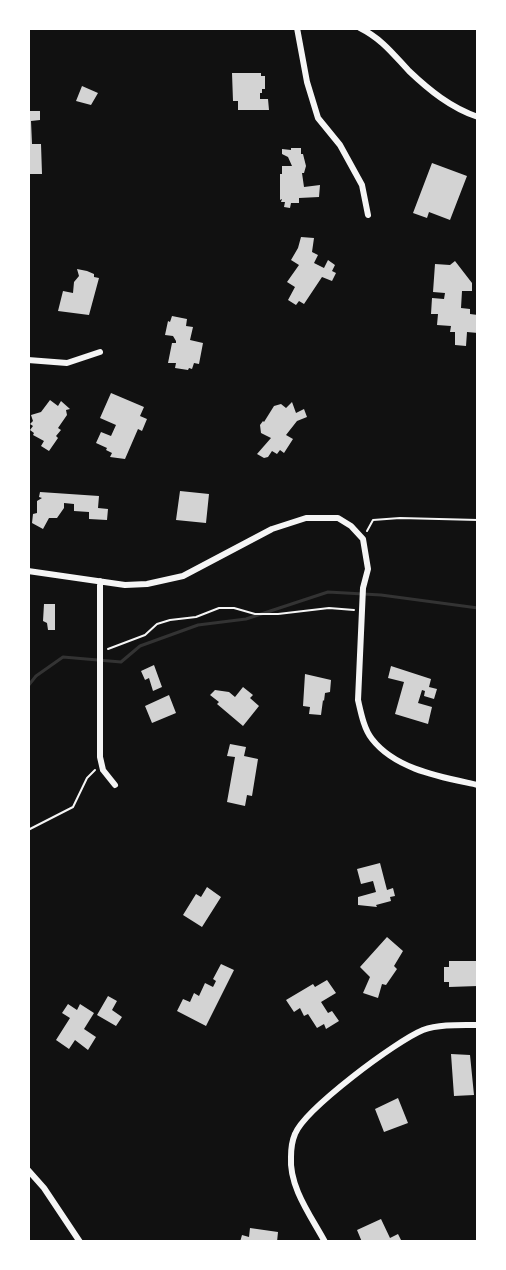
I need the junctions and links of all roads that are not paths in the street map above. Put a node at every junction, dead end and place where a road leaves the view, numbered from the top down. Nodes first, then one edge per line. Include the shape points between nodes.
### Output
1 (297, 28) edge
2 (360, 28) edge
3 (477, 117) edge
4 (368, 215) dead end
5 (100, 352) dead end
6 (28, 360) edge
7 (28, 571) edge
8 (100, 581) junction
9 (477, 784) edge
10 (115, 785) dead end
11 (477, 1025) edge
12 (28, 1170) edge
13 (80, 1242) edge
14 (325, 1242) edge

1 - 4 street via 318,118 340,145 362,185
2 - 3 street via 381,40 434,94
5 - 6 street via 67,363
7 - 8 street
8 - 9 street via 147,584 183,576 272,529 306,518 338,518 363,539 368,569 363,588 358,700 372,739 390,755 420,770
8 - 10 street via 100,757 103,770
11 - 14 street via 423,1030 372,1060 305,1119 295,1134 291,1159 297,1191
12 - 13 street

